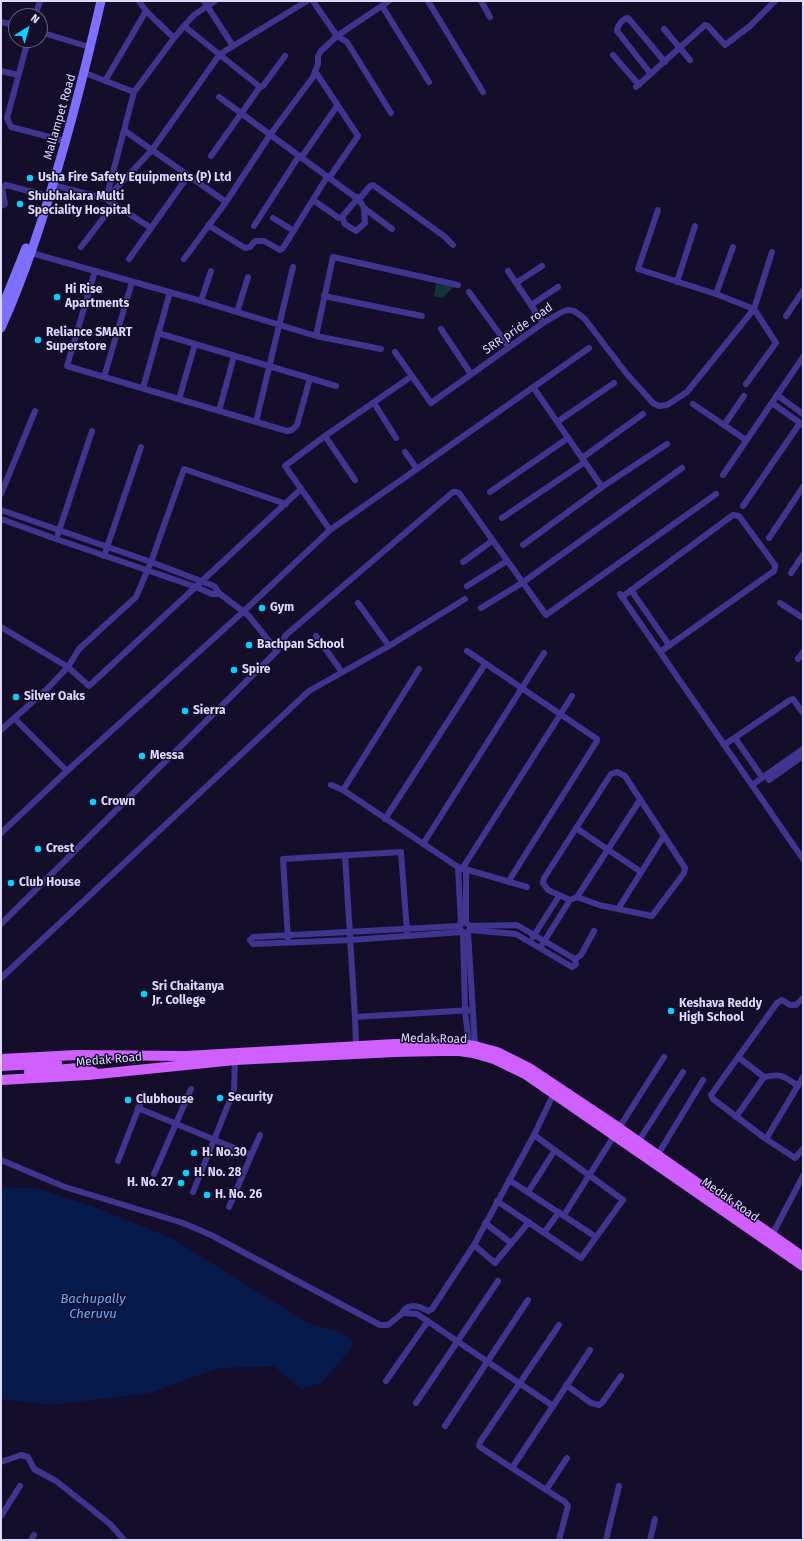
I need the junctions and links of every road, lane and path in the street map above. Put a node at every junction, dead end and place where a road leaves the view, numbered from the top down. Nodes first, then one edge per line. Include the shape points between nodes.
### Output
1 (96, 1) edge
2 (101, 1) edge
3 (139, 1) edge
4 (215, 1) edge
5 (307, 1) edge
6 (313, 1) edge
7 (389, 1) edge
8 (428, 1) edge
9 (481, 1) edge
10 (775, 1) edge
11 (206, 4) edge
12 (382, 6) junction
13 (146, 11) junction
14 (490, 17) dead end
15 (184, 26) junction
16 (664, 29) dead end
17 (92, 32) junction
18 (48, 34) edge
19 (336, 36) junction
20 (174, 38) junction
21 (86, 46) junction
22 (234, 46) junction
23 (26, 48) edge
24 (680, 48) junction
25 (220, 54) junction
26 (613, 55) dead end
27 (285, 56) dead end
28 (690, 60) dead end
29 (664, 62) junction
30 (315, 71) junction
31 (1, 72) edge
32 (85, 74) junction
33 (651, 74) junction
34 (18, 75) junction
35 (105, 81) junction
36 (429, 82) dead end
37 (260, 87) junction
38 (134, 92) junction
39 (483, 92) dead end
40 (219, 98) dead end
41 (337, 106) junction
42 (391, 113) dead end
43 (241, 114) junction
44 (125, 131) junction
45 (270, 135) junction
46 (63, 141) junction
47 (152, 150) junction
48 (211, 156) dead end
49 (300, 157) junction
50 (188, 176) junction
51 (328, 178) junction
52 (53, 185) junction
53 (2, 187) edge
54 (44, 195) junction
55 (358, 198) junction
56 (106, 199) junction
57 (313, 200) junction
58 (226, 202) junction
59 (114, 204) junction
60 (1, 206) edge
61 (364, 208) junction
62 (658, 210) dead end
63 (342, 217) junction
64 (273, 218) dead end
65 (208, 226) junction
66 (254, 226) dead end
67 (695, 226) dead end
68 (151, 228) junction
69 (392, 229) dead end
70 (294, 231) junction
71 (454, 245) dead end
72 (81, 247) dead end
73 (733, 247) dead end
74 (28, 252) junction
75 (772, 252) dead end
76 (129, 259) dead end
77 (184, 259) dead end
78 (542, 266) dead end
79 (293, 268) dead end
80 (95, 271) junction
81 (212, 271) dead end
82 (508, 271) dead end
83 (248, 277) dead end
84 (132, 282) junction
85 (677, 282) junction
86 (516, 283) junction
87 (458, 284) dead end
88 (558, 287) dead end
89 (803, 291) edge
90 (170, 292) junction
91 (469, 292) dead end
92 (716, 294) junction
93 (324, 296) junction
94 (201, 301) junction
95 (531, 304) junction
96 (754, 309) junction
97 (1, 310) edge
98 (237, 312) junction
99 (422, 316) dead end
100 (786, 316) dead end
101 (543, 323) junction
102 (279, 325) junction
103 (1, 328) edge
104 (441, 329) dead end
105 (158, 333) junction
106 (316, 336) junction
107 (195, 344) junction
108 (509, 347) junction
109 (589, 348) dead end
110 (381, 349) dead end
111 (395, 352) dead end
112 (234, 356) junction
113 (803, 357) edge
114 (270, 366) junction
115 (471, 374) junction
116 (104, 376) junction
117 (412, 376) junction
118 (310, 378) junction
119 (614, 383) dead end
120 (746, 384) dead end
121 (336, 386) dead end
122 (533, 387) junction
123 (143, 388) junction
124 (777, 395) junction
125 (744, 396) dead end
126 (179, 399) junction
127 (374, 403) junction
128 (772, 403) junction
129 (693, 404) dead end
130 (35, 411) dead end
131 (219, 411) junction
132 (643, 414) dead end
133 (803, 414) edge
134 (256, 422) junction
135 (558, 422) junction
136 (801, 424) edge
137 (724, 425) junction
138 (92, 431) dead end
139 (325, 436) junction
140 (396, 438) dead end
141 (568, 438) junction
142 (746, 440) junction
143 (667, 444) dead end
144 (141, 447) dead end
145 (405, 452) dead end
146 (583, 460) junction
147 (682, 468) dead end
148 (417, 469) junction
149 (723, 475) dead end
150 (355, 480) dead end
151 (602, 487) junction
152 (803, 488) edge
153 (301, 490) junction
154 (490, 492) dead end
155 (1, 494) edge
156 (716, 494) dead end
157 (286, 504) junction
158 (743, 506) dead end
159 (1, 510) edge
160 (502, 518) dead end
161 (1, 519) edge
162 (330, 530) junction
163 (59, 531) junction
164 (769, 538) dead end
165 (56, 539) junction
166 (492, 541) junction
167 (523, 545) dead end
168 (106, 547) junction
169 (803, 555) edge
170 (104, 556) junction
171 (507, 561) junction
172 (151, 562) junction
173 (463, 562) dead end
174 (147, 571) junction
175 (791, 573) dead end
176 (522, 583) junction
177 (199, 584) junction
178 (467, 586) dead end
179 (631, 590) junction
180 (465, 599) dead end
181 (358, 603) dead end
182 (780, 603) dead end
183 (481, 608) dead end
184 (244, 611) junction
185 (803, 618) edge
186 (1, 627) edge
187 (316, 636) dead end
188 (670, 645) junction
189 (389, 646) junction
190 (277, 651) junction
191 (467, 652) dead end
192 (660, 652) junction
193 (803, 652) edge
194 (544, 653) dead end
195 (798, 659) dead end
196 (485, 664) junction
197 (68, 667) junction
198 (419, 669) dead end
199 (342, 672) junction
200 (522, 689) junction
201 (572, 696) dead end
202 (803, 713) edge
203 (560, 714) junction
204 (14, 718) junction
205 (1, 730) edge
206 (735, 738) junction
207 (724, 745) junction
208 (803, 749) edge
209 (803, 756) edge
210 (67, 771) junction
211 (762, 778) junction
212 (769, 780) dead end
213 (331, 785) dead end
214 (752, 785) junction
215 (342, 790) junction
216 (640, 800) junction
217 (385, 819) junction
218 (576, 828) junction
219 (1, 833) edge
220 (664, 836) junction
221 (423, 844) junction
222 (803, 846) edge
223 (608, 850) junction
224 (797, 850) junction
225 (344, 855) junction
226 (803, 859) edge
227 (462, 869) junction
228 (641, 872) junction
229 (508, 882) junction
230 (527, 887) dead end
231 (559, 896) junction
232 (577, 897) junction
233 (570, 900) junction
234 (618, 909) junction
235 (1, 924) edge
236 (465, 928) junction
237 (407, 929) junction
238 (594, 930) dead end
239 (350, 932) junction
240 (288, 935) junction
241 (534, 935) junction
242 (408, 936) junction
243 (351, 940) junction
244 (544, 940) junction
245 (288, 942) junction
246 (530, 942) junction
247 (540, 948) junction
248 (575, 959) junction
249 (1, 978) edge
250 (803, 998) edge
251 (465, 1010) junction
252 (472, 1010) junction
253 (355, 1016) junction
254 (356, 1046) junction
255 (472, 1046) junction
256 (76, 1055) junction
257 (738, 1057) junction
258 (664, 1058) dead end
259 (1, 1059) edge
260 (235, 1060) junction
261 (1, 1066) edge
262 (683, 1072) dead end
263 (1, 1073) edge
264 (100, 1074) junction
265 (764, 1077) junction
266 (803, 1077) edge
267 (1, 1080) edge
268 (703, 1080) dead end
269 (798, 1086) junction
270 (190, 1089) dead end
271 (554, 1093) junction
272 (144, 1094) dead end
273 (138, 1108) junction
274 (736, 1117) junction
275 (175, 1124) junction
276 (616, 1132) junction
277 (260, 1135) dead end
278 (534, 1135) junction
279 (214, 1139) junction
280 (766, 1139) junction
281 (638, 1142) junction
282 (555, 1150) junction
283 (803, 1150) edge
284 (251, 1155) junction
285 (657, 1156) junction
286 (1, 1160) edge
287 (118, 1161) dead end
288 (154, 1174) dead end
289 (589, 1175) junction
290 (803, 1176) edge
291 (509, 1180) junction
292 (193, 1192) dead end
293 (528, 1192) junction
294 (497, 1201) junction
295 (229, 1207) dead end
296 (561, 1214) junction
297 (529, 1222) junction
298 (485, 1223) junction
299 (544, 1233) junction
300 (772, 1235) junction
301 (596, 1237) junction
302 (511, 1243) junction
303 (474, 1245) junction
304 (803, 1257) edge
305 (803, 1266) edge
306 (498, 1281) dead end
307 (528, 1300) dead end
308 (402, 1313) junction
309 (428, 1321) junction
310 (559, 1326) dead end
311 (457, 1341) junction
312 (590, 1350) dead end
313 (488, 1362) junction
314 (621, 1376) dead end
315 (386, 1381) dead end
316 (521, 1383) junction
317 (566, 1385) junction
318 (416, 1403) dead end
319 (553, 1406) junction
320 (445, 1426) dead end
321 (567, 1458) dead end
322 (1, 1462) edge
323 (512, 1468) junction
324 (20, 1486) dead end
325 (619, 1486) dead end
326 (546, 1490) junction
327 (1, 1516) edge
328 (655, 1519) dead end
329 (124, 1540) edge
330 (559, 1540) edge
331 (606, 1540) edge
332 (650, 1540) edge

1 - 17 main road, Mallampet Road
2 - 17 main road, Mallampet Road
3 - 13 street
4 - 11 street
5 - 22 street
6 - 19 street
7 - 12 street
8 - 39 street
9 - 14 street
10 - 24 street via 725,46 705,25
11 - 15 street
11 - 22 street
12 - 19 street
12 - 36 street
13 - 20 street
13 - 35 street
15 - 20 street
15 - 25 street
16 - 24 street
17 - 21 main road, Mallampet Road
17 - 32 main road, Mallampet Road
18 - 21 street
19 - 30 street via 320,51
19 - 42 street via 347,42
20 - 38 street
21 - 46 main road, Mallampet Road
22 - 25 street
23 - 34 street
24 - 28 street
24 - 29 street
25 - 37 street
25 - 47 street
26 - 33 street via 638,86
27 - 37 street
29 - 33 street
29 - 33 street via 628,18 624,19 617,27 617,31
30 - 41 street
30 - 45 street
31 - 34 street
32 - 35 street
32 - 46 main road, Mallampet Road
34 - 46 street via 7,118 10,127
35 - 38 street
37 - 43 street
38 - 44 street
40 - 43 street
41 - 49 street
41 - 51 street via 358,136
43 - 45 street
43 - 48 street
44 - 47 street
44 - 56 street
45 - 49 street
45 - 58 street
46 - 52 main road, Mallampet Road
46 - 54 main road, Mallampet Road
47 - 50 street
47 - 56 street
49 - 51 street
49 - 66 street
50 - 58 street
50 - 68 street
51 - 55 street
51 - 57 street
52 - 56 street
52 - 74 main road, Mallampet Road
53 - 54 street via 9,184
53 - 60 street via 5,204
54 - 74 main road, Mallampet Road
55 - 61 street
55 - 63 street
55 - 71 street via 373,186
56 - 59 street
57 - 63 street via 336,217
57 - 70 street
58 - 65 street
59 - 68 street
59 - 72 street
61 - 63 street via 365,223 356,231 345,224
61 - 69 street
62 - 85 street via 638,269
64 - 70 street
65 - 70 street via 245,248 260,240 280,250
65 - 77 street
67 - 85 street
68 - 76 street
73 - 92 street
74 - 80 street
74 - 97 main road, Mallampet Road
74 - 103 main road, Mallampet Road via 19,288
75 - 96 street
78 - 86 street
79 - 102 street
80 - 84 street
80 - 116 street via 67,366
81 - 94 street
82 - 86 street
83 - 98 street
84 - 90 street
84 - 116 street
85 - 92 street
86 - 95 street
87 - 93 street via 333,257
88 - 95 street
89 - 100 street
90 - 94 street
90 - 105 street
91 - 108 street
92 - 96 street
93 - 99 street
93 - 106 street
94 - 98 street
95 - 101 street
96 - 101 street, SRR pride road via 687,392 667,405 659,406 653,403 626,374 584,318 568,310
96 - 120 street via 776,343
98 - 102 street
101 - 108 street, SRR pride road
102 - 106 street
102 - 114 street
104 - 115 street
105 - 107 street
105 - 123 street
106 - 110 street
107 - 112 street
107 - 126 street
108 - 115 street, SRR pride road
109 - 122 street
111 - 117 street, SRR pride road
112 - 114 street
112 - 131 street
113 - 124 street
114 - 118 street
114 - 134 street
115 - 117 street, SRR pride road via 431,402
116 - 123 street
117 - 127 street
118 - 121 street
118 - 134 street via 297,425 292,430 287,431
119 - 135 street
122 - 135 street
122 - 148 street
123 - 126 street
124 - 128 street
124 - 133 street
125 - 137 street
126 - 131 street
127 - 139 street
127 - 140 street
128 - 136 street
128 - 142 street
129 - 137 street
130 - 155 street
131 - 134 street
132 - 146 street
135 - 141 street
136 - 158 street
137 - 142 street
138 - 163 street
139 - 150 street
139 - 153 street via 285,466
141 - 146 street
141 - 154 street
142 - 149 street
143 - 151 street
144 - 168 street
145 - 148 street
146 - 151 street
146 - 160 street
147 - 176 street
148 - 162 street
151 - 167 street
152 - 164 street
153 - 157 street
153 - 162 street
156 - 176 street via 546,615
157 - 172 street via 184,469
157 - 177 street
159 - 163 street
161 - 165 street
162 - 184 street
163 - 165 street
163 - 168 street
165 - 170 street
166 - 171 street
166 - 173 street
166 - 190 street via 459,493 453,492 286,635
168 - 170 street
168 - 172 street
169 - 175 street
170 - 174 street
171 - 176 street
171 - 178 street
172 - 174 street
172 - 177 street
174 - 177 street
174 - 197 street via 136,597 79,649
176 - 183 street
177 - 184 street via 214,586 220,594
177 - 197 street via 89,686
179 - 188 street
179 - 188 street via 733,515 739,516 775,565 774,571
179 - 192 street via 621,595
180 - 189 street
181 - 189 street
182 - 185 street
184 - 190 street
184 - 210 street
186 - 197 street
187 - 199 street
188 - 192 street
189 - 199 street
190 - 235 street
191 - 196 street
192 - 207 street
193 - 195 street
194 - 200 street
196 - 200 street
196 - 217 street
197 - 204 street
198 - 215 street
199 - 249 street via 309,691
200 - 203 street
200 - 221 street
201 - 203 street
202 - 206 street via 793,699 790,700
203 - 227 street
203 - 229 street via 595,737 597,741
204 - 205 street
204 - 210 street
206 - 207 street
206 - 211 street
207 - 214 street
208 - 211 street
209 - 212 street
210 - 219 street
211 - 214 street
213 - 215 street
214 - 224 street
215 - 217 street
216 - 218 street via 625,776 614,772
216 - 220 street
216 - 223 street
217 - 221 street
218 - 223 street
218 - 231 street via 544,878 544,887
220 - 228 street
220 - 234 street via 685,868 684,872 652,916
221 - 227 street
222 - 224 street
223 - 228 street
223 - 232 street
224 - 226 street
225 - 237 street via 402,852
225 - 239 street
225 - 240 street via 283,859
227 - 229 street
227 - 236 street
227 - 236 street
228 - 234 street
229 - 230 street
231 - 233 street
231 - 241 street
232 - 233 street
232 - 234 street
233 - 244 street
236 - 237 street
236 - 241 street via 517,924
236 - 242 street
236 - 246 street via 516,934
236 - 251 street
236 - 252 street
237 - 239 street
237 - 242 street
238 - 248 street via 581,955
239 - 240 street
239 - 243 street
240 - 245 street
240 - 245 street via 253,937 250,940 253,944
241 - 244 street
241 - 246 street
242 - 243 street
243 - 245 street
243 - 253 street
244 - 247 street
244 - 248 street
246 - 247 street
247 - 248 street via 572,967 576,964
250 - 257 street via 796,1005 790,1005 782,1000 777,1003
251 - 252 street
251 - 253 street
251 - 255 street
252 - 255 street
253 - 254 street
254 - 255 main road, Medak Road via 441,1043
254 - 256 main road, Medak Road via 186,1056
255 - 276 main road, Medak Road via 507,1056 529,1068
256 - 259 main road, Medak Road
256 - 261 main road via 57,1063
257 - 265 street
257 - 274 street via 711,1095
258 - 276 street
260 - 264 main road, Medak Road
260 - 271 main road, Medak Road via 459,1051 509,1065
260 - 279 street via 234,1090
262 - 281 street
263 - 264 main road via 79,1068
264 - 267 main road, Medak Road
265 - 269 street via 776,1074 786,1077
265 - 274 street
266 - 269 street
268 - 285 street
269 - 280 street
270 - 275 street
271 - 276 main road, Medak Road
271 - 278 street
272 - 273 street
273 - 275 street
273 - 287 street
274 - 280 street
275 - 279 street
275 - 288 street
276 - 281 main road, Medak Road
276 - 289 street
276 - 305 main road, Medak Road
277 - 284 street
278 - 282 street
278 - 291 street
279 - 284 street
279 - 292 street
280 - 283 street via 795,1158
281 - 285 main road, Medak Road
282 - 289 street
282 - 293 street
284 - 295 street
285 - 300 main road, Medak Road
286 - 308 street via 65,1187 183,1223 211,1235 380,1325 388,1325
289 - 296 street
289 - 301 street via 623,1200
290 - 300 street
291 - 293 street
291 - 294 street
293 - 296 street
294 - 297 street
294 - 298 street
296 - 299 street
296 - 301 street
297 - 299 street
297 - 302 street
298 - 302 street
298 - 303 street
299 - 301 street via 581,1258
300 - 304 main road, Medak Road
302 - 303 street via 495,1263
303 - 308 street via 432,1309 428,1311 417,1305 410,1306
306 - 311 street
307 - 313 street
308 - 309 street via 417,1314
309 - 311 street
309 - 315 street
310 - 316 street
311 - 313 street
311 - 318 street
312 - 317 street
313 - 316 street
313 - 320 street
314 - 317 street via 599,1405
316 - 319 street
316 - 323 street via 479,1446
317 - 319 street
319 - 323 street
321 - 326 street
322 - 329 street via 21,1455 28,1457 34,1469 56,1481 89,1507 110,1524
323 - 326 street
324 - 327 street
325 - 331 street
326 - 330 street via 568,1506
328 - 332 street

